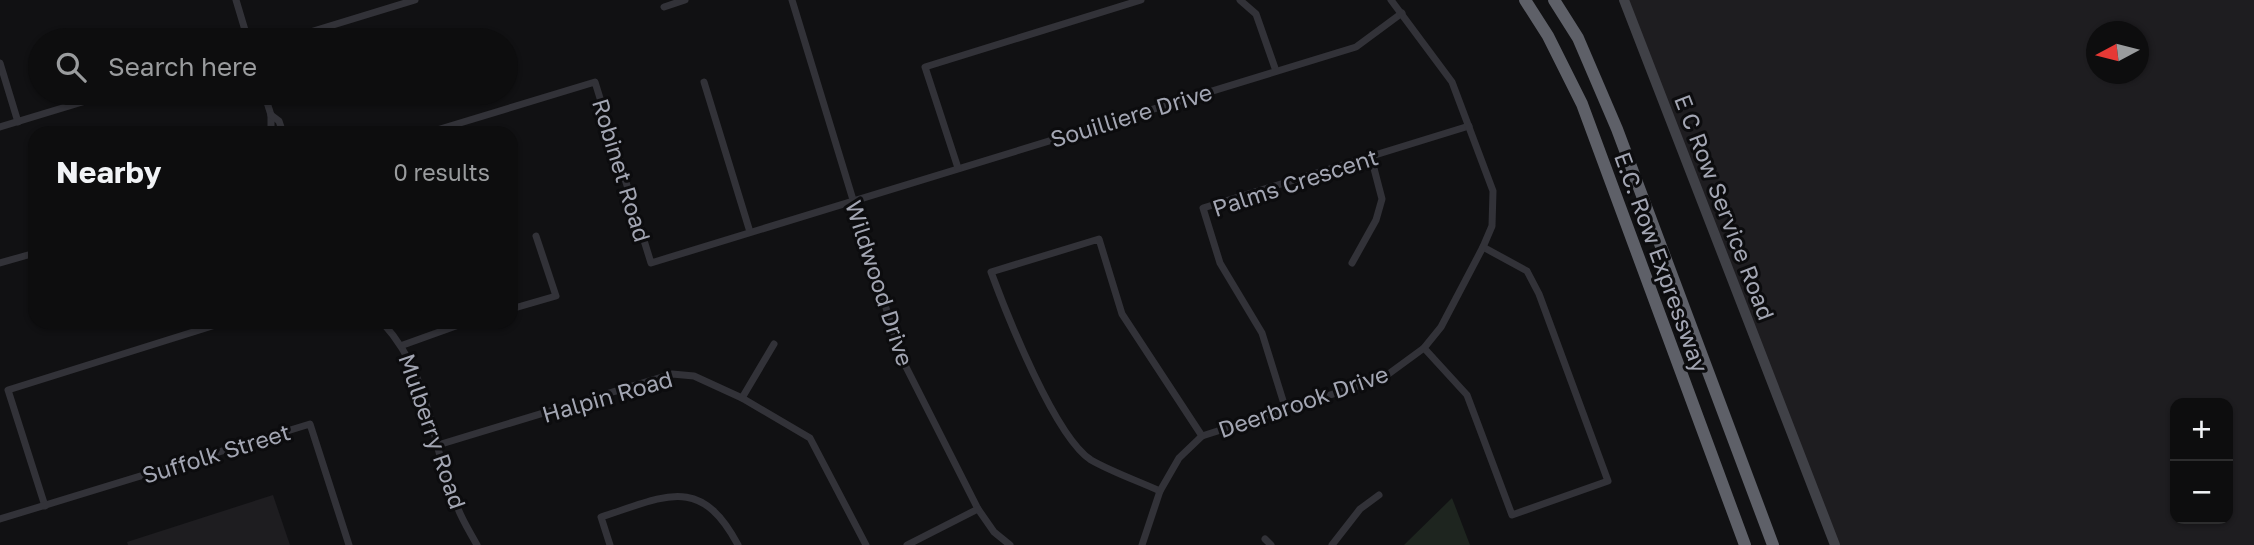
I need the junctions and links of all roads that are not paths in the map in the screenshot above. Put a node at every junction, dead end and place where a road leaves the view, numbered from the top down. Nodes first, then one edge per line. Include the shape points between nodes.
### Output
1 (236, 0) edge
2 (415, 0) edge
3 (685, 0) edge
4 (792, 0) edge
5 (1141, 0) edge
6 (1240, 0) edge
7 (1391, 0) edge
8 (1525, 0) edge
9 (1554, 0) edge
10 (1624, 0) edge
11 (664, 7) dead end
12 (1402, 13) junction
13 (244, 28) edge
14 (323, 28) edge
15 (0, 62) edge
16 (1276, 71) junction
17 (704, 82) dead end
18 (73, 105) edge
19 (268, 105) edge
20 (271, 115) junction
21 (18, 122) junction
22 (271, 126) edge
23 (281, 126) edge
24 (449, 126) edge
25 (1469, 126) junction
26 (0, 127) edge
27 (1371, 157) junction
28 (958, 168) junction
29 (852, 201) junction
30 (750, 232) junction
31 (536, 236) dead end
32 (1483, 247) junction
33 (28, 255) edge
34 (1352, 263) dead end
35 (0, 264) edge
36 (518, 307) edge
37 (203, 329) edge
38 (388, 329) edge
39 (442, 329) edge
40 (774, 344) dead end
41 (403, 345) junction
42 (1424, 348) junction
43 (742, 398) junction
44 (1285, 407) junction
45 (1202, 436) junction
46 (438, 445) junction
47 (1160, 491) junction
48 (1379, 495) dead end
49 (45, 506) junction
50 (978, 509) junction
51 (0, 519) edge
52 (349, 545) edge
53 (477, 545) edge
54 (610, 545) edge
55 (738, 545) edge
56 (866, 545) edge
57 (907, 545) edge
58 (1010, 545) edge
59 (1142, 545) edge
60 (1332, 545) edge
61 (1745, 545) edge
62 (1773, 545) edge
63 (1835, 545) edge

1 - 13 street
2 - 14 street
3 - 11 street
4 - 29 street, Wildwood Drive
5 - 28 street via 925,67
6 - 16 street via 1256,14
7 - 12 street, Deerbrook Drive
8 - 61 highway, E.C. Row Expressway via 1582,104
9 - 62 highway, E.C. Row Expressway via 1578,38 1618,130
10 - 63 street, E C Row Service Road
12 - 16 street, Souilliere Drive via 1356,47
12 - 25 street, Deerbrook Drive via 1452,82
15 - 21 street
16 - 28 street, Souilliere Drive
17 - 30 street
18 - 21 street
19 - 20 street
20 - 22 street
20 - 23 street
21 - 26 street
24 - 30 street, Robinet Road via 595,82 650,263
25 - 27 street, Palms Crescent
25 - 32 street, Deerbrook Drive via 1493,191 1492,226
27 - 34 street via 1382,200
27 - 44 street, Palms Crescent via 1203,208 1220,263 1262,333
28 - 29 street, Souilliere Drive
29 - 30 street, Robinet Road
29 - 50 street, Wildwood Drive via 901,357
31 - 36 street via 556,296
32 - 42 street, Deerbrook Drive via 1441,327
32 - 42 street via 1527,271 1608,481 1512,515 1467,395
33 - 35 street
37 - 49 street via 9,390
38 - 41 street, Mulberry Road
39 - 41 street
40 - 43 street
41 - 46 street, Mulberry Road via 415,368
42 - 44 street, Deerbrook Drive via 1383,378
43 - 46 street, Halpin Road via 694,376 672,374
43 - 56 street, Halpin Road via 810,438
44 - 45 street, Deerbrook Drive
45 - 47 street, Deerbrook Drive via 1179,458
45 - 47 street via 1122,314 1099,239 991,272 1014,335 1073,444 1091,459
46 - 53 street, Mulberry Road via 456,505
47 - 59 street, Deerbrook Drive
48 - 60 street via 1360,509
49 - 51 street, Suffolk Street
49 - 52 street, Suffolk Street via 310,424
50 - 57 street
50 - 58 street, Wildwood Drive
54 - 55 street via 601,517 670,495 690,496 707,505 724,519

